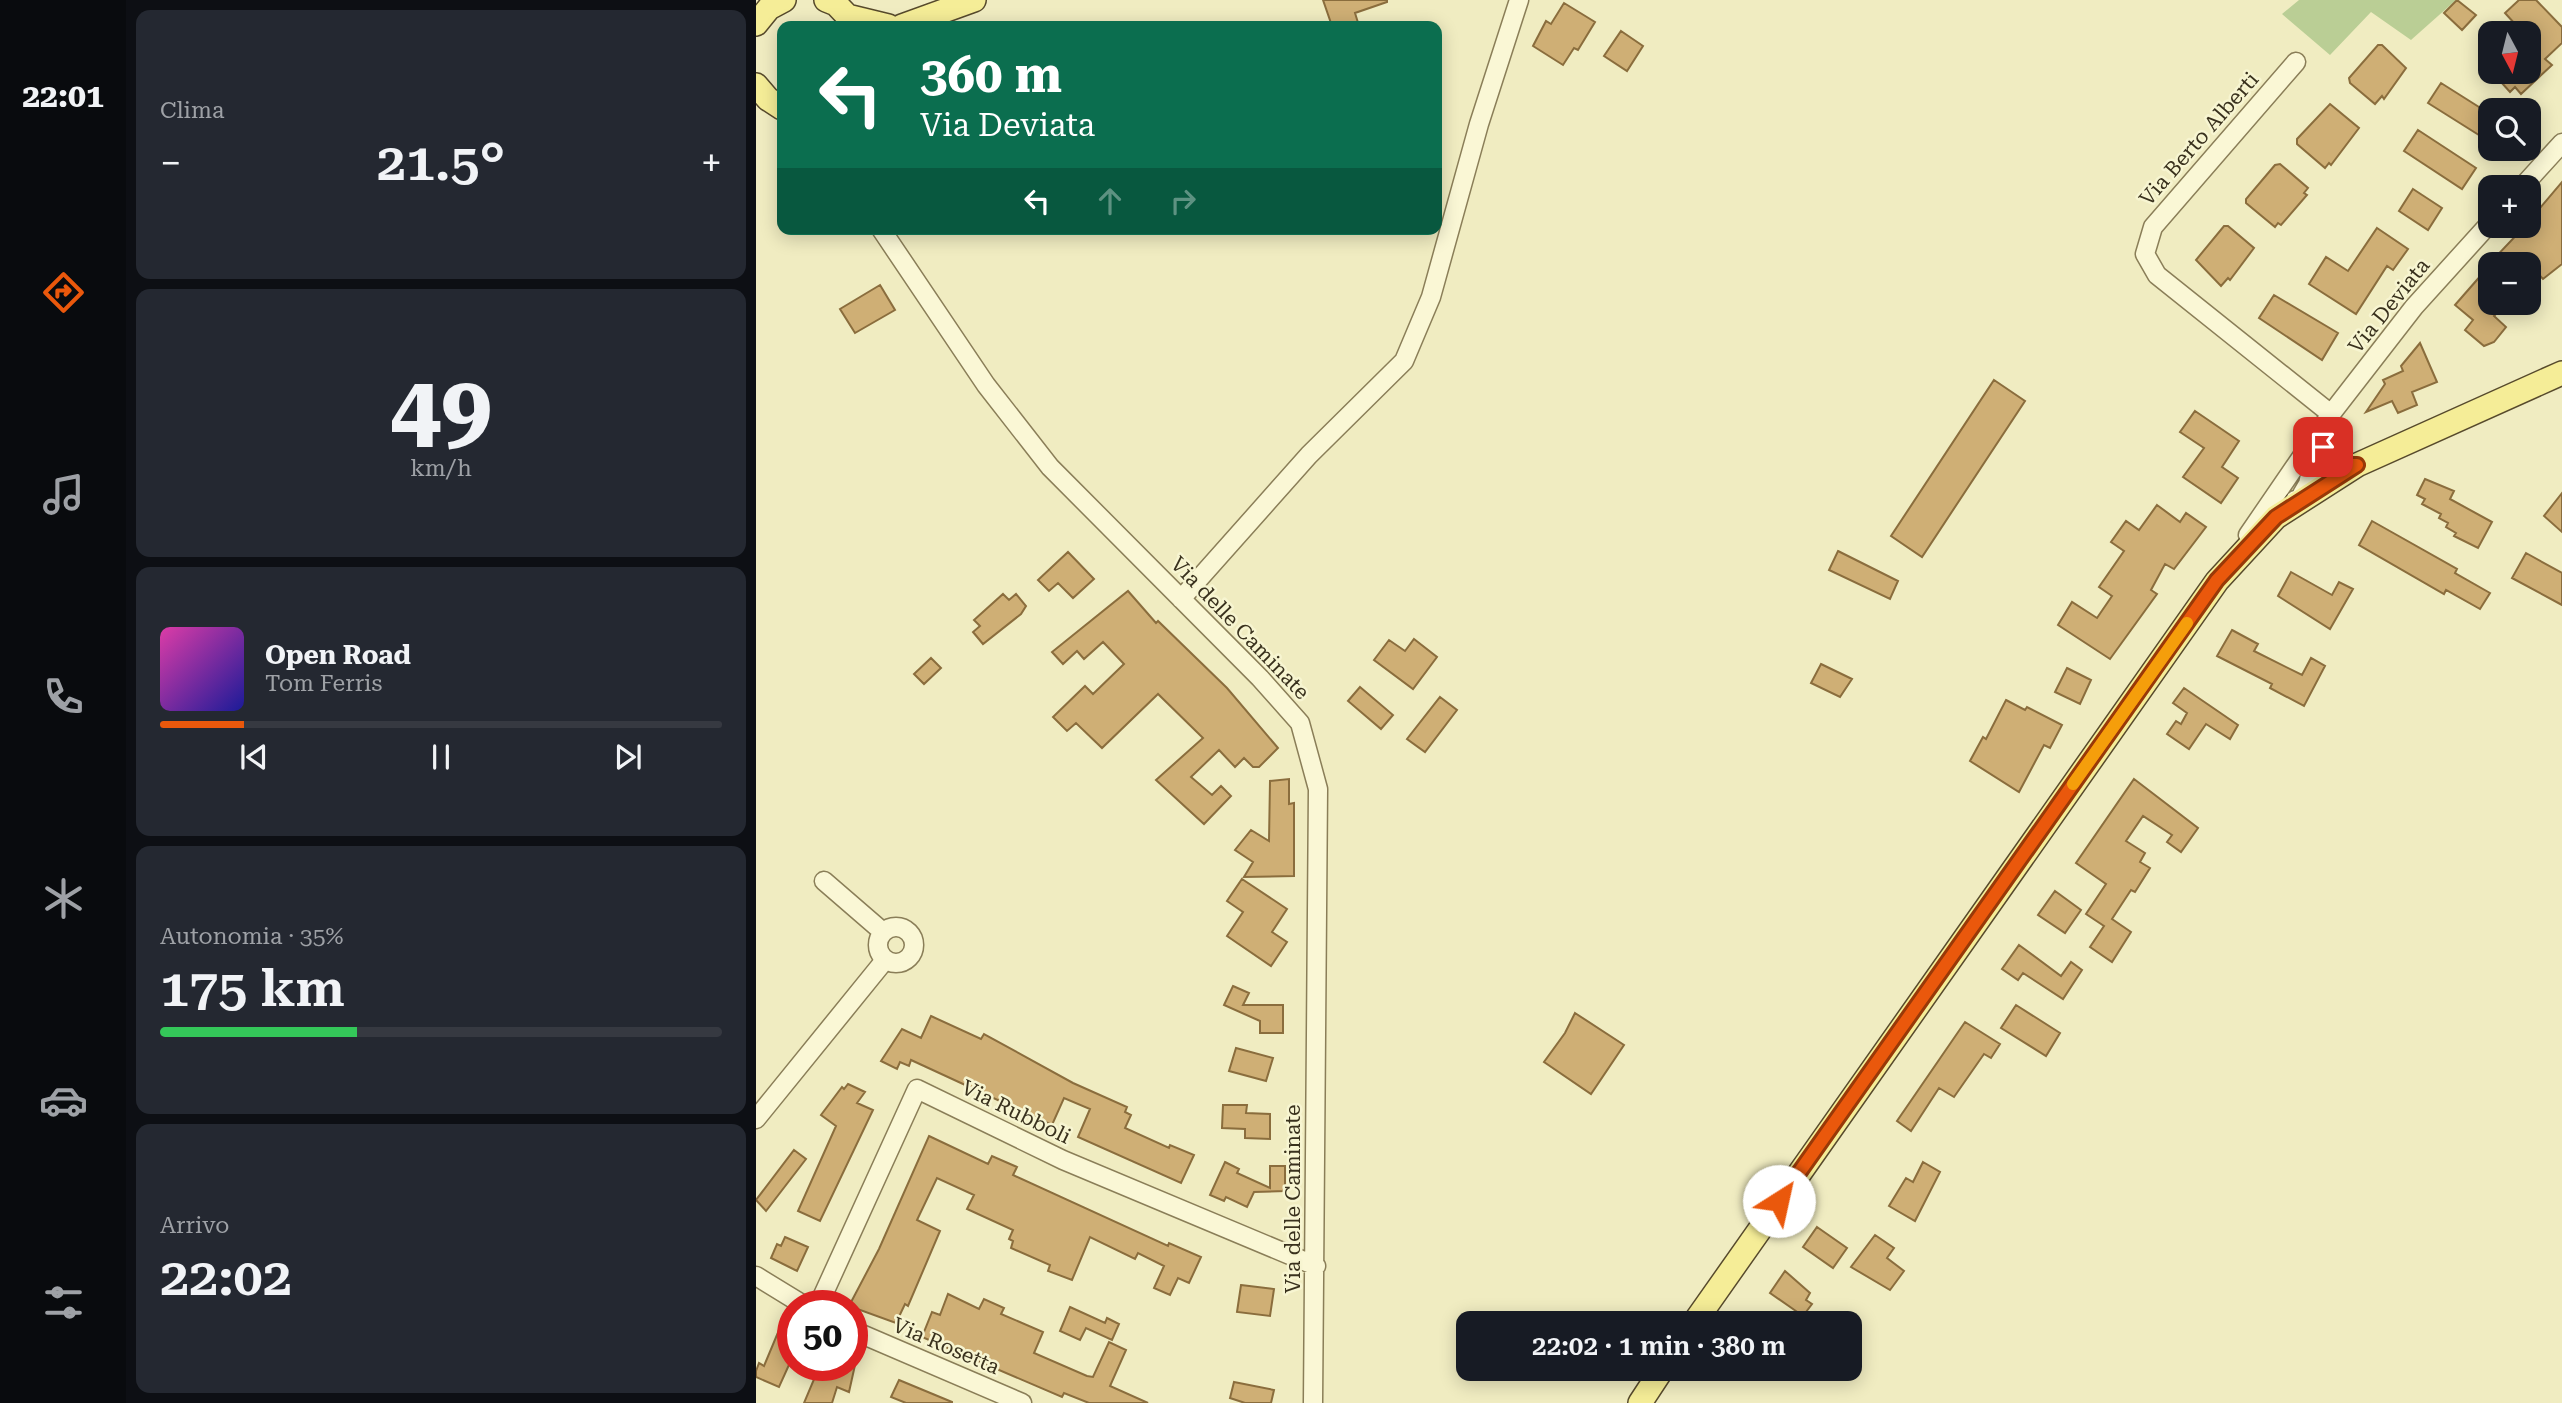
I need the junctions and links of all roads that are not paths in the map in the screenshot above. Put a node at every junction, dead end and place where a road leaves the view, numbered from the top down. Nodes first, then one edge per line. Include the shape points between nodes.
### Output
1 (825, 0) edge
2 (974, 0) edge
3 (1519, 0) edge
4 (853, 21) edge
5 (916, 21) edge
6 (2296, 62) dead end
7 (756, 86) edge
8 (777, 104) edge
9 (2562, 144) edge
10 (2533, 175) edge
11 (885, 235) edge
12 (2478, 236) edge
13 (2562, 373) edge
14 (2326, 425) junction
15 (2357, 465) junction
16 (2289, 476) junction
17 (2298, 501) junction
18 (2217, 580) junction
19 (1181, 598) junction
20 (824, 881) dead end
21 (883, 932) junction
22 (885, 960) junction
23 (756, 1119) edge
24 (1316, 1266) junction
25 (756, 1276) edge
26 (779, 1290) edge
27 (825, 1290) edge
28 (1702, 1311) edge
29 (868, 1337) edge
30 (1654, 1381) edge
31 (1022, 1403) edge
32 (1313, 1403) edge
33 (1640, 1403) edge

1 - 4 main road
2 - 5 main road
3 - 19 street via 1431,297 1404,361 1308,455
6 - 14 street, Via Berto Alberti via 2153,227 2145,254 2157,275
7 - 8 main road
9 - 10 street
11 - 19 street, Via delle Caminate via 986,385 1050,467
12 - 14 street, Via Deviata via 2414,307
13 - 15 main road
14 - 15 street via 2323,447 2342,465
14 - 16 street, Via Deviata
14 - 17 street, Via Deviata via 2312,456 2308,484
15 - 17 main road
16 - 17 street via 2288,494
16 - 18 street, Via Deviata
17 - 18 main road via 2276,517
18 - 28 main road
19 - 24 street, Via delle Caminate via 1300,723 1318,789
20 - 21 street
21 - 22 street via 878,945
21 - 22 street via 895,927 907,930 914,947 904,962
22 - 23 street
24 - 27 street, Via Rubboli via 1063,1160 917,1089
24 - 32 street, Via delle Caminate
25 - 26 street
29 - 31 street, Via Rosetta
30 - 33 main road

